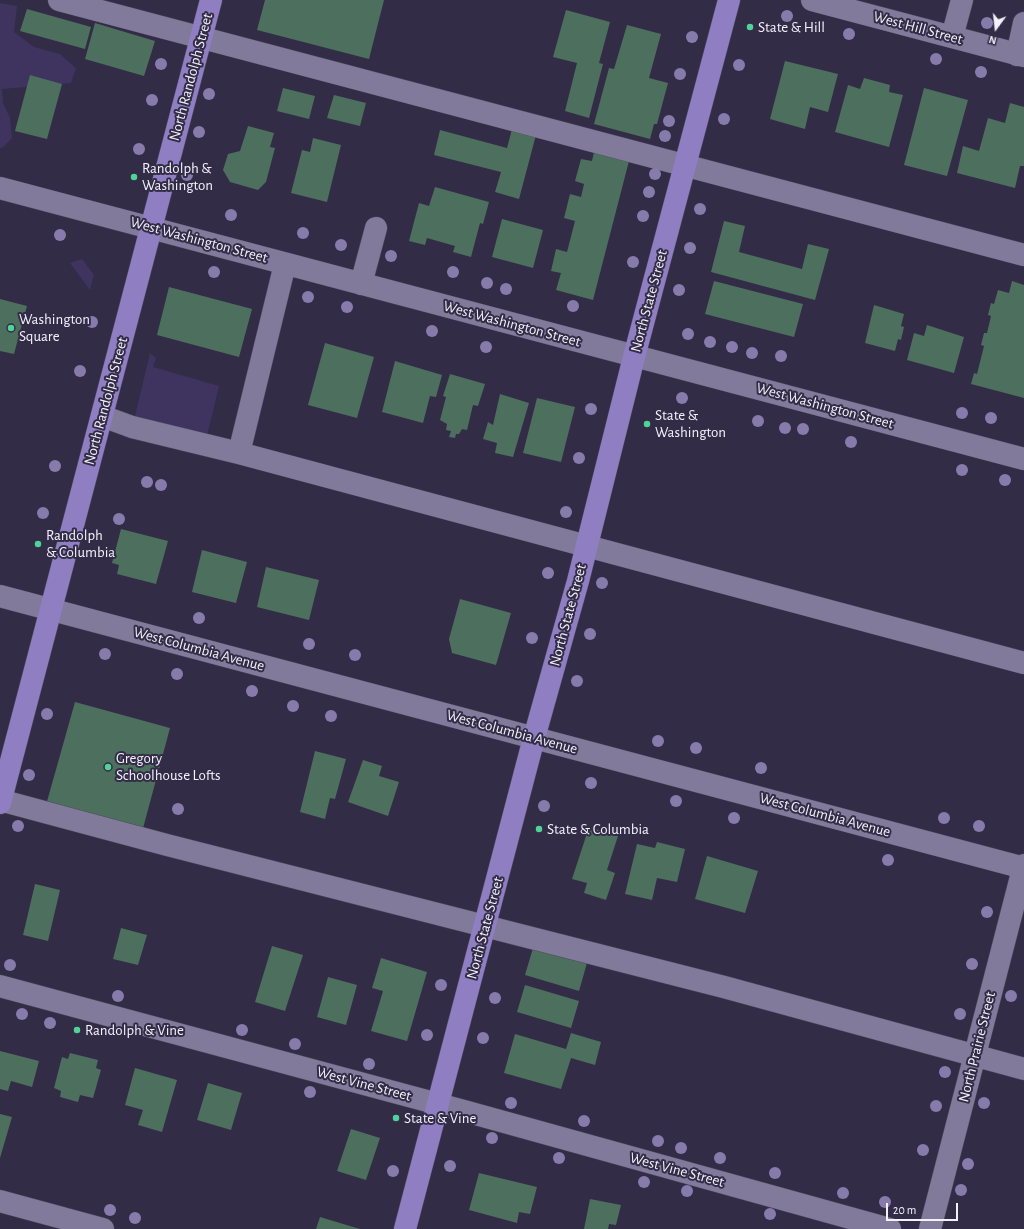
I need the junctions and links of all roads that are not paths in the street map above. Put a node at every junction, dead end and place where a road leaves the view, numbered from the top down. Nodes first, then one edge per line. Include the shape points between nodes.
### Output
1 (59, 0) edge
2 (212, 0) edge
3 (729, 0) edge
4 (812, 0) edge
5 (962, 0) edge
6 (1024, 23) edge
7 (952, 37) junction
8 (201, 38) junction
9 (1021, 56) edge
10 (685, 166) junction
11 (0, 188) edge
12 (152, 228) junction
13 (376, 228) dead end
14 (1024, 255) edge
15 (285, 264) junction
16 (361, 284) junction
17 (634, 357) junction
18 (102, 416) junction
19 (239, 452) junction
20 (1024, 459) edge
21 (587, 546) junction
22 (0, 596) edge
23 (51, 609) junction
24 (1024, 663) edge
25 (534, 738) junction
26 (0, 801) edge
27 (1024, 867) edge
28 (485, 926) junction
29 (0, 986) edge
30 (975, 1056) junction
31 (1024, 1070) edge
32 (439, 1104) junction
33 (0, 1201) edge
34 (103, 1229) edge
35 (405, 1229) edge
36 (890, 1229) edge
37 (930, 1229) edge

1 - 8 street
2 - 8 main road, North Randolph Street
3 - 10 main road, North State Street
4 - 7 street, West Hill Street
5 - 7 street
6 - 9 street
7 - 9 street, West Hill Street
8 - 10 street
8 - 12 main road, North Randolph Street
10 - 14 street
10 - 17 main road, North State Street
11 - 12 street, West Washington Street
12 - 15 street, West Washington Street
12 - 18 main road, North Randolph Street
13 - 16 street
15 - 16 street, West Washington Street
15 - 19 street
16 - 17 street, West Washington Street
17 - 20 street, West Washington Street
17 - 21 main road, North State Street
18 - 19 street via 132,427
18 - 23 main road, North Randolph Street
19 - 21 street
21 - 24 street
21 - 25 main road, North State Street
22 - 23 street, West Columbia Avenue
23 - 25 street, West Columbia Avenue
23 - 26 main road, North Randolph Street
25 - 27 street, West Columbia Avenue
25 - 28 main road, North State Street
26 - 28 street
27 - 30 street, North Prairie Street
28 - 30 street via 724,987
28 - 32 main road, North State Street
29 - 32 street, West Vine Street
30 - 31 street
30 - 37 street, North Prairie Street
32 - 35 main road, North State Street
32 - 36 street, West Vine Street
33 - 34 street

